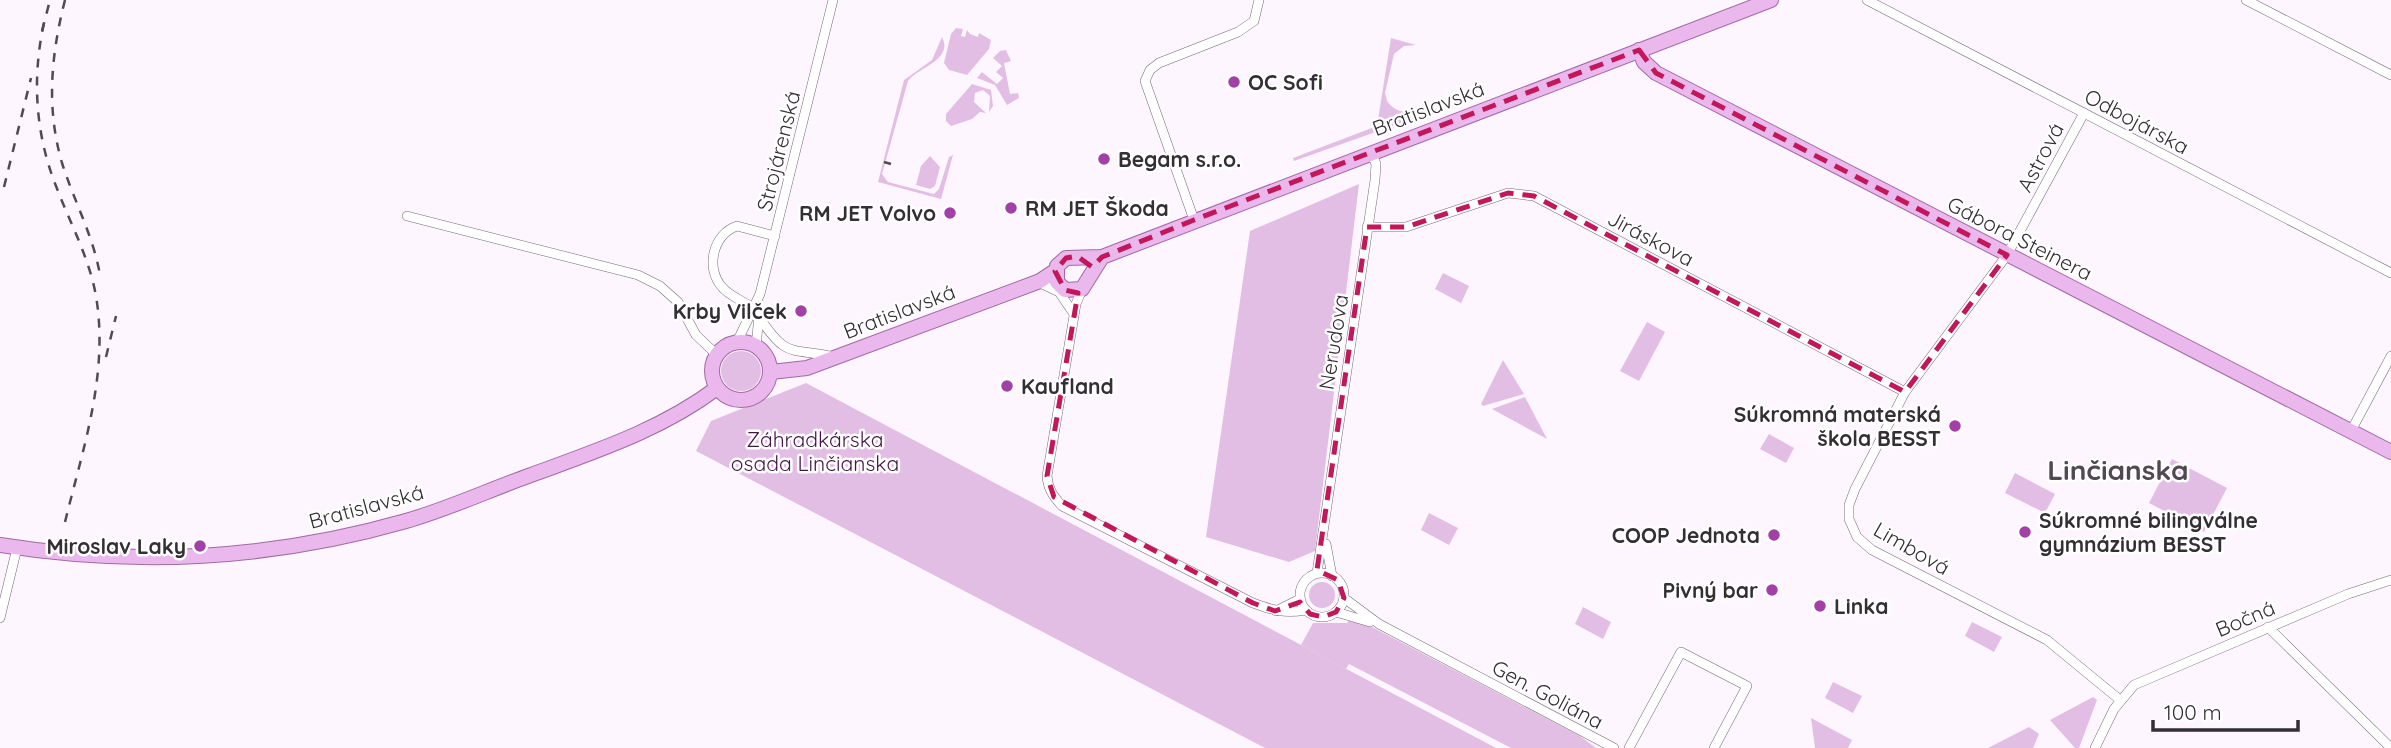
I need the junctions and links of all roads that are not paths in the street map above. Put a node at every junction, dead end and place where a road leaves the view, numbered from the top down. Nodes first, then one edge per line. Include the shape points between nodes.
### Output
1 (834, 0) edge
2 (1259, 0) edge
3 (1770, 0) edge
4 (1867, 0) edge
5 (2246, 0) edge
6 (1639, 51) junction
7 (2391, 75) edge
8 (2084, 113) junction
9 (1371, 152) junction
10 (407, 216) dead end
11 (1194, 220) junction
12 (1367, 227) junction
13 (775, 236) junction
14 (2007, 255) junction
15 (1086, 265) junction
16 (2391, 273) edge
17 (1056, 277) junction
18 (1038, 281) junction
19 (1076, 300) junction
20 (758, 310) junction
21 (737, 342) junction
22 (756, 346) junction
23 (717, 355) junction
24 (2391, 356) edge
25 (835, 357) junction
26 (771, 372) junction
27 (718, 388) junction
28 (1905, 391) junction
29 (2351, 431) junction
30 (2391, 452) edge
31 (1325, 539) junction
32 (0, 545) edge
33 (17, 548) junction
34 (1317, 573) junction
35 (1332, 576) junction
36 (2391, 580) edge
37 (1300, 598) junction
38 (1344, 598) junction
39 (1305, 610) junction
40 (1275, 611) junction
41 (1336, 612) junction
42 (0, 618) edge
43 (1379, 624) junction
44 (2269, 627) junction
45 (2120, 700) junction
46 (1614, 748) edge
47 (1629, 748) edge
48 (1714, 748) edge
49 (2095, 748) edge
50 (2391, 748) edge

1 - 13 street, Strojárenská
2 - 11 street via 1254,21 1238,32 1159,63 1145,81
3 - 6 main road, Bratislavská
4 - 8 street, Odbojárska
5 - 7 street
6 - 9 main road, Bratislavská
6 - 14 main road, Gábora Steinera via 1656,73
8 - 14 street, Astrová
8 - 16 street, Odbojárska
9 - 11 main road, Bratislavská
9 - 12 street, Nerudova via 1377,170
10 - 23 street via 638,275 678,302 696,335
11 - 15 main road, Bratislavská
12 - 28 street, Jiráskova via 1406,227 1508,193 1534,196
12 - 31 street, Nerudova
13 - 20 street, Strojárenská
13 - 20 street via 737,226 724,233 714,252 720,285
14 - 28 street, Limbová
14 - 29 main road, Gábora Steinera
15 - 17 main road, Bratislavská via 1066,258
15 - 19 main road, Bratislavská via 1090,280
17 - 18 main road, Bratislavská
17 - 19 main road
18 - 19 street
18 - 25 main road, Bratislavská
19 - 40 street via 1047,476 1054,497 1062,506
20 - 21 street
20 - 22 street
20 - 25 street via 775,339 793,352
21 - 22 main road
21 - 23 main road
22 - 26 main road via 768,358
23 - 27 main road via 712,372
24 - 29 street
25 - 26 main road, Bratislavská via 807,368
26 - 27 main road via 767,385 751,399 730,398
27 - 33 main road, Bratislavská via 686,411 622,442 409,520 352,535 187,557 80,556
28 - 45 street, Limbová via 1850,500 1849,514 1857,537 1872,550 2046,640
29 - 30 main road, Gábora Steinera
31 - 34 street, Nerudova
31 - 35 street, Nerudova
32 - 33 main road, Bratislavská
33 - 42 street
34 - 35 street
34 - 37 street via 1306,580
35 - 38 street via 1342,585
36 - 44 street, Bočná
37 - 39 street
37 - 40 street
38 - 41 street
38 - 43 street
39 - 40 street
39 - 41 street via 1323,617
41 - 43 street
43 - 46 street, Gen. Goliána
44 - 45 street, Bočná via 2134,685
44 - 50 street
45 - 49 street
47 - 48 street via 1681,652 1746,686

